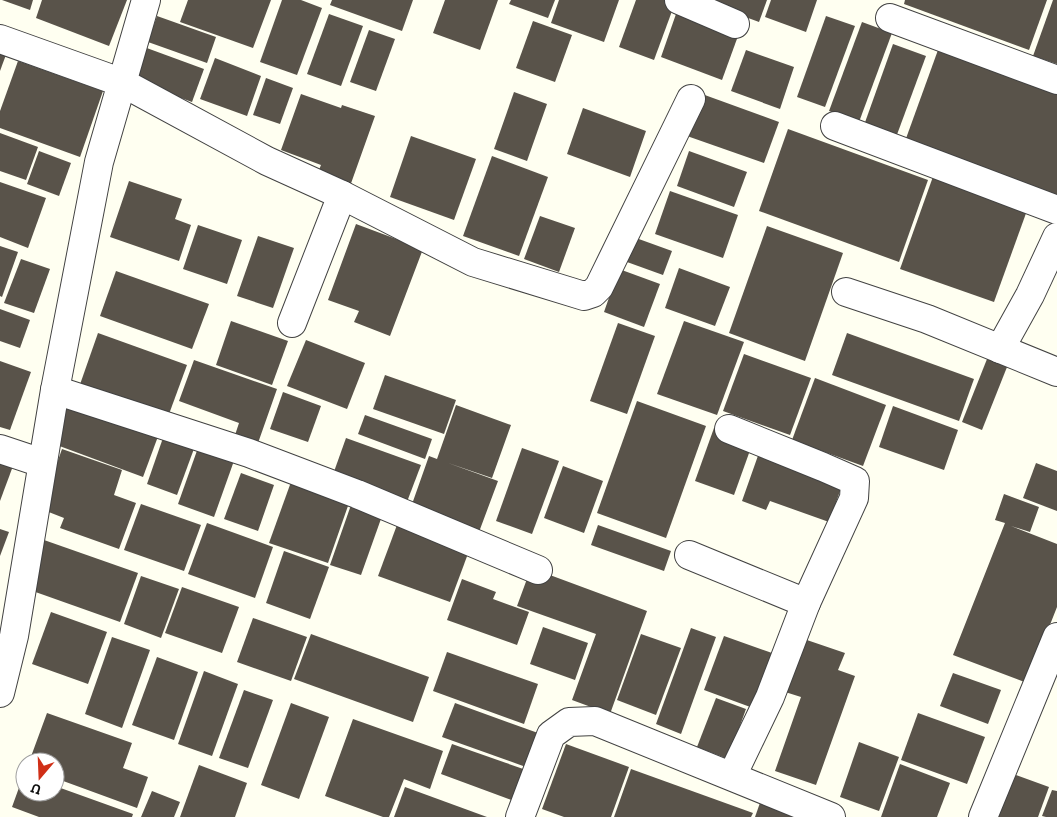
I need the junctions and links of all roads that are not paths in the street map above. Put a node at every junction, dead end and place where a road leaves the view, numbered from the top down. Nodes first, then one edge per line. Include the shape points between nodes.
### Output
1 (146, 0) edge
2 (679, 0) edge
3 (890, 18) dead end
4 (736, 24) dead end
5 (0, 39) edge
6 (1057, 80) edge
7 (123, 83) junction
8 (691, 99) dead end
9 (835, 126) dead end
10 (342, 195) junction
11 (1057, 210) edge
12 (1057, 237) edge
13 (846, 292) dead end
14 (292, 323) dead end
15 (1000, 349) junction
16 (1057, 372) edge
17 (55, 390) junction
18 (729, 429) dead end
19 (0, 449) edge
20 (42, 463) junction
21 (690, 554) dead end
22 (538, 570) dead end
23 (806, 604) junction
24 (1057, 637) edge
25 (0, 693) edge
26 (732, 776) junction
27 (520, 817) edge
28 (831, 817) edge
29 (983, 817) edge

1 - 7 street
2 - 4 street
3 - 6 street
5 - 7 street
7 - 10 street via 267,161
7 - 17 street via 99,162
8 - 10 street via 599,287 584,296 473,262
9 - 11 street
10 - 14 street
12 - 15 street via 1030,296
13 - 15 street via 928,319
15 - 16 street
17 - 20 street
17 - 22 street via 249,453 357,494
18 - 23 street via 855,481 854,498
19 - 20 street
20 - 25 street via 14,636
21 - 23 street
23 - 26 street via 770,697
24 - 29 street
26 - 27 street via 595,721 569,722 551,734
26 - 28 street

